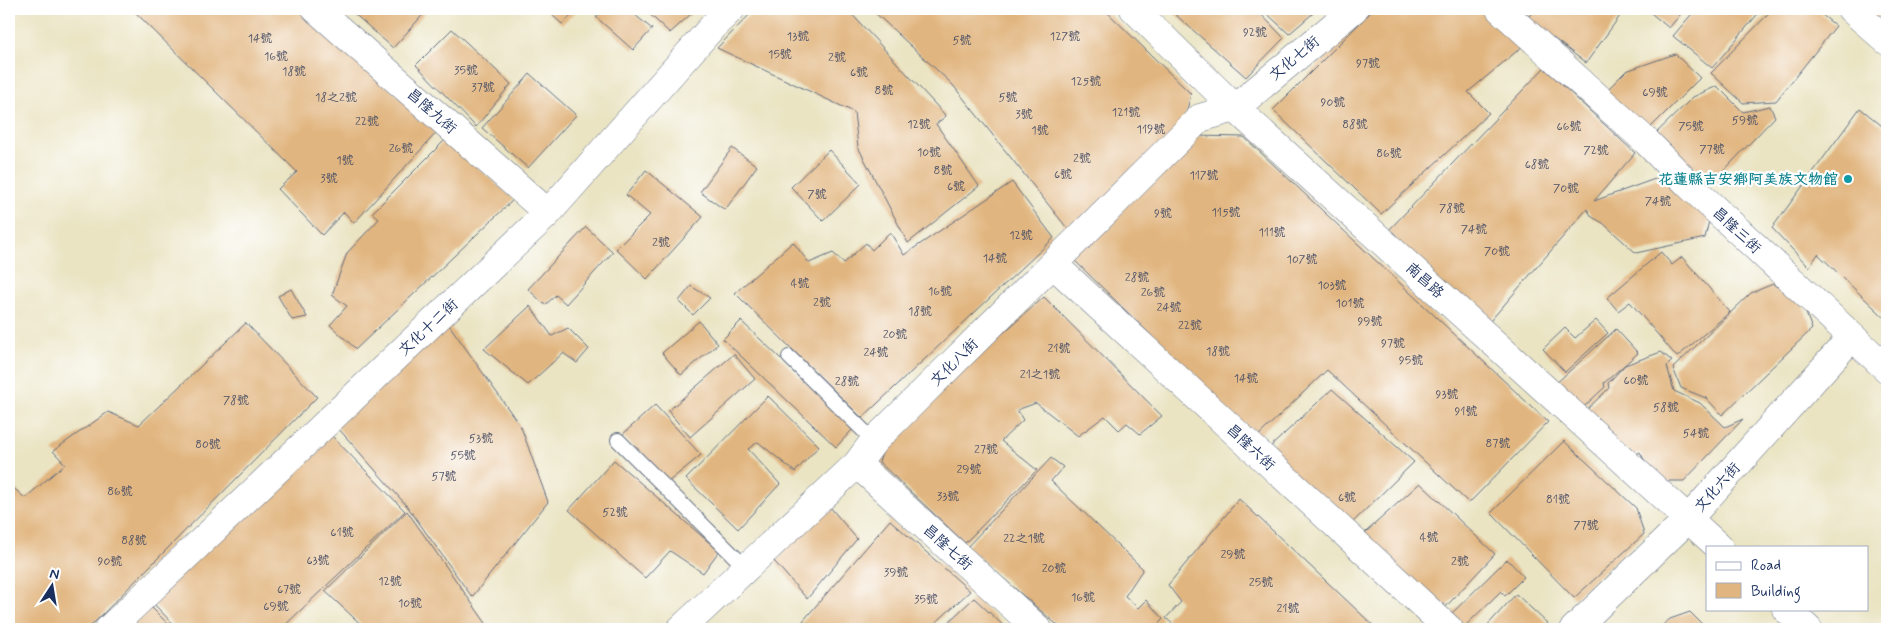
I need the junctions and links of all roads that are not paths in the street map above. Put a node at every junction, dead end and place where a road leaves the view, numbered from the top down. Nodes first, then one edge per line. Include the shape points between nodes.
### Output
1 (316, 9) edge
2 (731, 9) edge
3 (1134, 9) edge
4 (1354, 9) edge
5 (1500, 9) edge
6 (1852, 9) edge
7 (1887, 41) edge
8 (1235, 108) junction
9 (548, 213) junction
10 (1053, 264) junction
11 (1852, 337) junction
12 (789, 357) dead end
13 (1887, 369) edge
14 (618, 440) dead end
15 (874, 441) junction
16 (857, 464) junction
17 (1689, 518) junction
18 (1718, 546) edge
19 (746, 568) junction
20 (1787, 610) edge
21 (684, 628) edge
22 (109, 629) edge
23 (1038, 629) edge
24 (1449, 629) edge
25 (1574, 629) edge
26 (1808, 629) edge

1 - 9 street, 昌隆九街
2 - 9 street, 文化十二街
3 - 8 street, 南昌路
4 - 8 street, 文化七街
5 - 11 street, 昌隆三街
6 - 7 street
8 - 10 street, 文化八街 via 1200,118
8 - 17 street, 南昌路
9 - 22 street, 文化十二街
10 - 15 street, 文化八街
10 - 24 street, 昌隆六街
11 - 13 street, 昌隆三街
11 - 17 street, 文化六街
12 - 15 lane
14 - 19 lane
15 - 16 street, 文化八街
16 - 19 street, 文化八街
16 - 23 street, 昌隆七街
17 - 18 street, 南昌路
17 - 25 street, 文化六街
19 - 21 street, 文化八街
20 - 26 street

